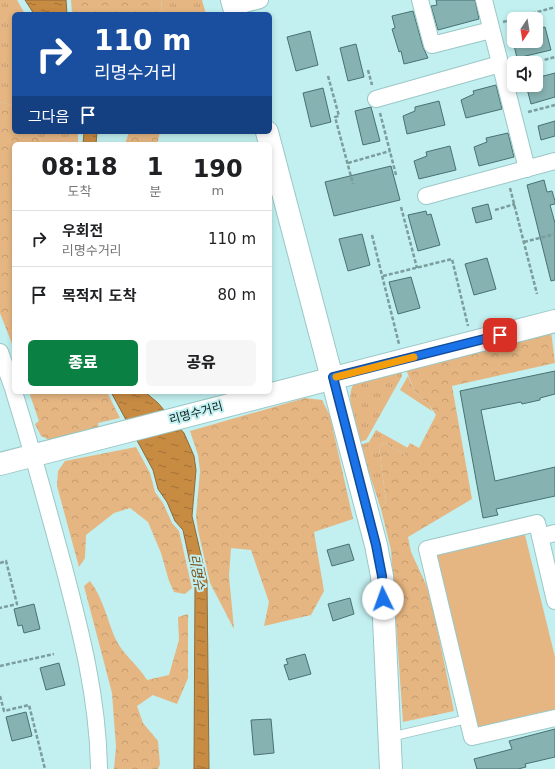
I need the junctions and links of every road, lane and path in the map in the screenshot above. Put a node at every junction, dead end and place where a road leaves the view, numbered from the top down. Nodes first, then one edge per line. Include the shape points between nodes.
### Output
1 (260, 0) edge
2 (420, 0) edge
3 (484, 0) edge
4 (234, 7) edge
5 (555, 7) edge
6 (491, 30) junction
7 (555, 57) edge
8 (543, 60) edge
9 (500, 64) junction
10 (368, 70) dead end
11 (328, 76) dead end
12 (376, 99) junction
13 (555, 105) edge
14 (514, 116) junction
15 (272, 151) edge
16 (390, 151) junction
17 (555, 161) edge
18 (348, 163) junction
19 (527, 169) junction
20 (507, 174) junction
21 (396, 176) dead end
22 (353, 184) dead end
23 (426, 196) dead end
24 (515, 204) junction
25 (402, 207) dead end
26 (495, 210) dead end
27 (555, 234) edge
28 (372, 235) dead end
29 (524, 242) junction
30 (417, 268) junction
31 (383, 276) junction
32 (537, 294) dead end
33 (555, 321) edge
34 (472, 342) junction
35 (0, 352) edge
36 (403, 360) junction
37 (333, 377) junction
38 (12, 386) edge
39 (272, 393) edge
40 (15, 394) edge
41 (269, 394) edge
42 (34, 455) junction
43 (0, 464) edge
44 (547, 535) edge
45 (0, 563) edge
46 (555, 601) edge
47 (0, 608) edge
48 (54, 654) dead end
49 (0, 666) edge
50 (0, 696) edge
51 (555, 718) edge
52 (467, 719) junction
53 (389, 737) junction
54 (45, 769) edge
55 (99, 769) edge
56 (391, 769) edge

1 - 4 street
2 - 6 street via 432,45
3 - 6 street
5 - 6 path via 499,23
6 - 9 street
7 - 8 path
9 - 12 street
9 - 14 street
10 - 12 path
11 - 18 path via 339,116 335,117
12 - 16 path
13 - 14 path
14 - 19 street
15 - 37 street
16 - 18 path
16 - 21 path
17 - 19 street
18 - 22 path
19 - 20 street
20 - 23 street
20 - 24 path
24 - 26 path
24 - 29 path
25 - 30 path
27 - 29 path
28 - 31 path
29 - 32 path
30 - 31 path
30 - 34 path via 452,259
31 - 36 path
33 - 34 street, 리명수거리
34 - 36 street, 리명수거리
35 - 38 street
36 - 37 street, 리명수거리
37 - 39 street, 리명수거리
37 - 53 street via 382,576
40 - 42 street
41 - 42 street, 리명수거리
42 - 43 street, 리명수거리
42 - 55 street via 85,649 99,738
44 - 46 street
44 - 52 street via 536,523 427,549
45 - 47 path via 6,561 17,604
48 - 49 path
50 - 54 path via 4,711 29,705
51 - 52 street via 472,737
52 - 53 lane
53 - 56 street

